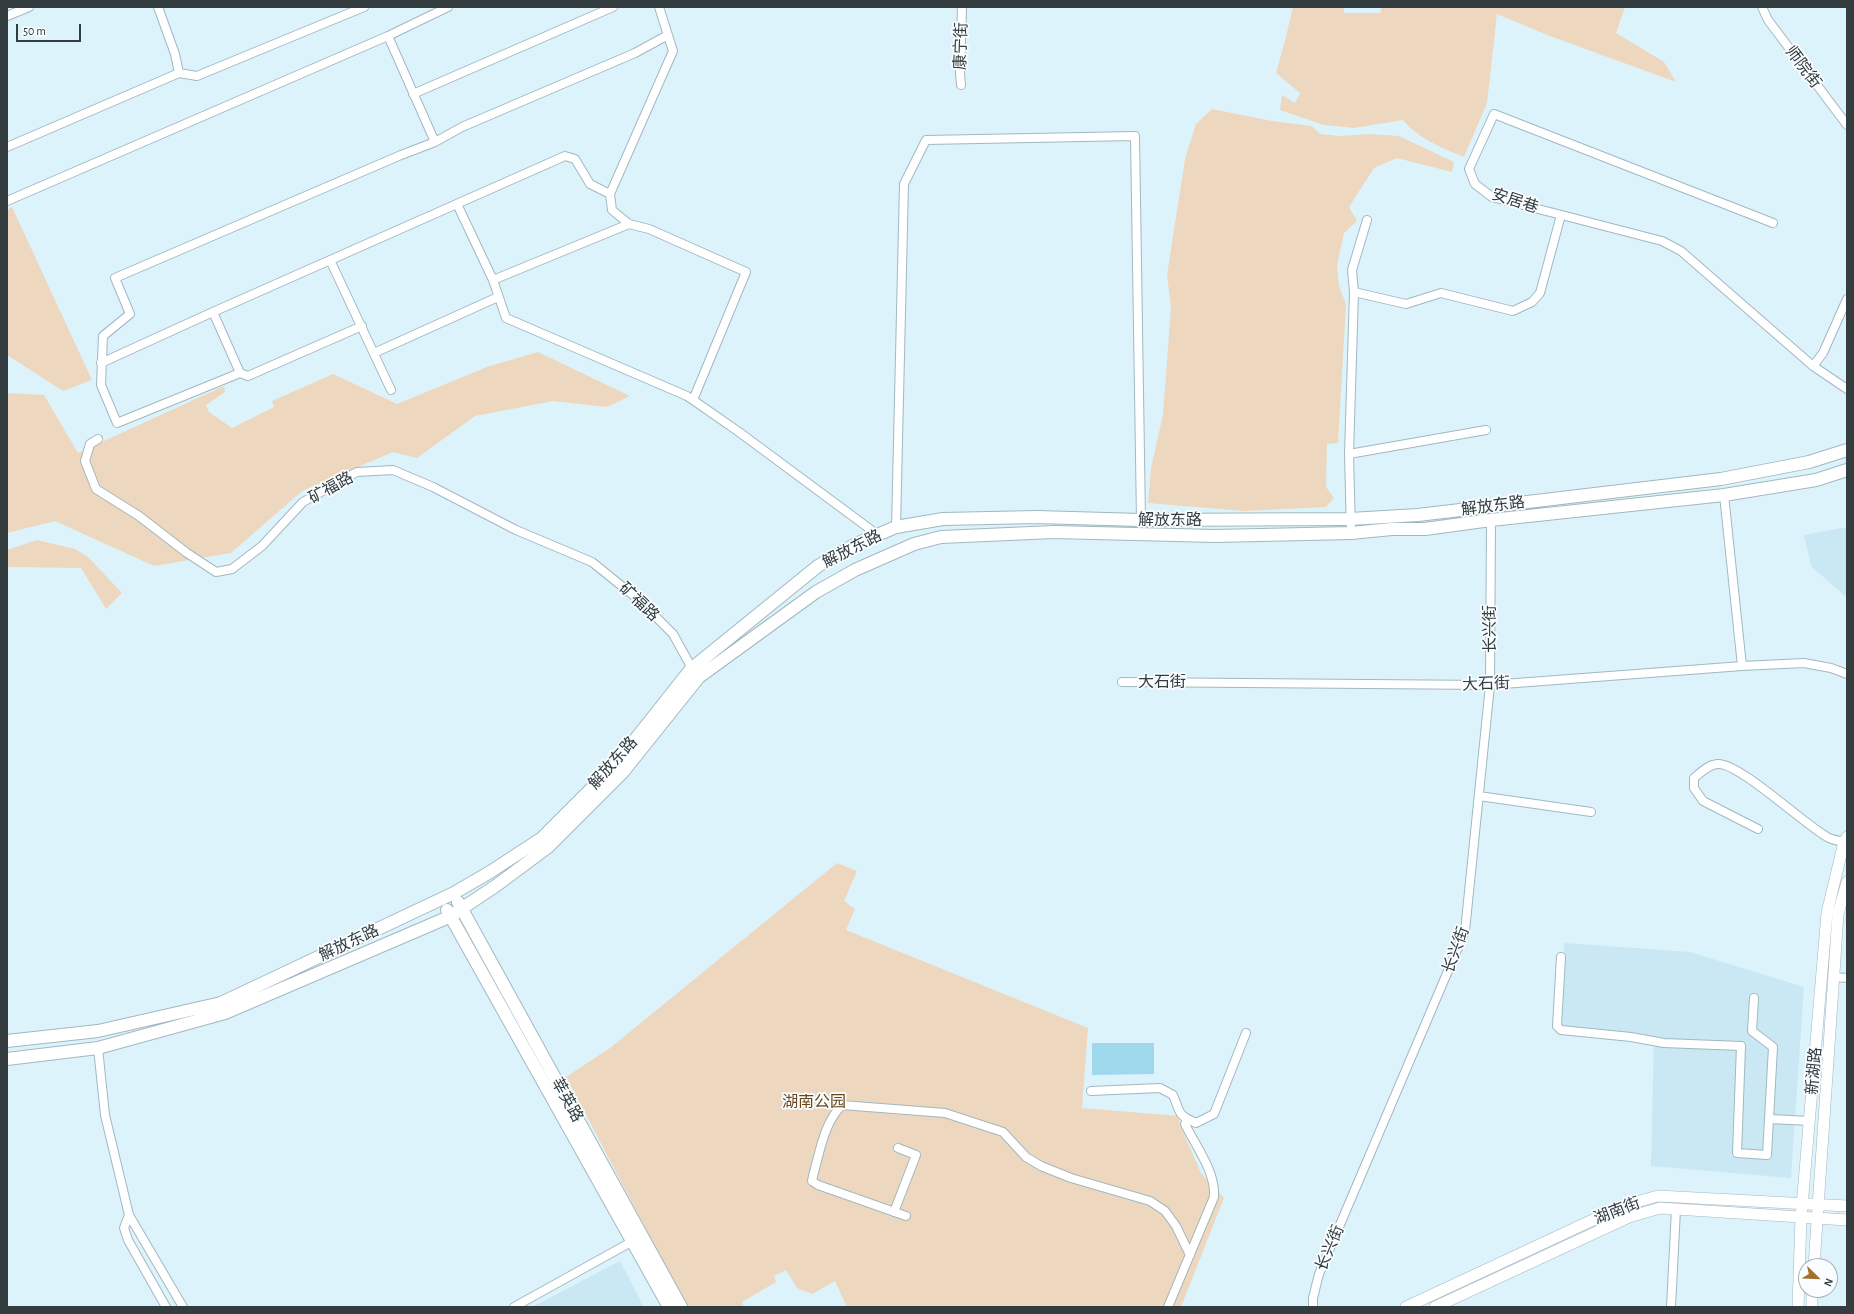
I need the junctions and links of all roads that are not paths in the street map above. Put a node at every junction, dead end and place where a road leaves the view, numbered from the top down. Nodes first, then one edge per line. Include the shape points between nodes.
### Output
1 (29, 7) edge
2 (158, 7) edge
3 (364, 7) edge
4 (448, 7) edge
5 (614, 7) edge
6 (659, 7) edge
7 (962, 7) edge
8 (1762, 7) edge
9 (7, 16) edge
10 (668, 35) junction
11 (388, 36) junction
12 (178, 73) junction
13 (961, 85) dead end
14 (412, 94) junction
15 (1847, 124) edge
16 (435, 142) junction
17 (7, 147) edge
18 (610, 194) junction
19 (7, 201) edge
20 (457, 204) junction
21 (1561, 215) junction
22 (1367, 220) dead end
23 (1773, 223) dead end
24 (629, 224) junction
25 (330, 260) junction
26 (493, 280) junction
27 (1354, 292) junction
28 (498, 297) junction
29 (1847, 299) edge
30 (213, 312) junction
31 (362, 326) junction
32 (374, 353) junction
33 (101, 363) junction
34 (1812, 366) junction
35 (240, 373) junction
36 (1847, 389) edge
37 (391, 390) dead end
38 (692, 400) junction
39 (1486, 430) dead end
40 (98, 439) dead end
41 (1847, 450) edge
42 (1349, 454) junction
43 (1847, 470) edge
44 (1724, 495) junction
45 (1350, 519) junction
46 (1140, 520) junction
47 (1491, 520) junction
48 (896, 527) junction
49 (1351, 533) junction
50 (878, 535) junction
51 (1742, 666) junction
52 (695, 673) junction
53 (1847, 674) edge
54 (1122, 682) dead end
55 (1490, 685) junction
56 (1479, 796) junction
57 (1591, 812) dead end
58 (1758, 829) dead end
59 (1846, 839) edge
60 (1847, 882) edge
61 (454, 893) junction
62 (442, 900) junction
63 (460, 909) junction
64 (449, 916) junction
65 (1561, 957) dead end
66 (1834, 978) junction
67 (1847, 978) edge
68 (1754, 998) dead end
69 (1246, 1033) dead end
70 (7, 1041) edge
71 (98, 1048) junction
72 (7, 1059) edge
73 (1091, 1091) dead end
74 (1187, 1119) junction
75 (1770, 1119) junction
76 (1810, 1121) junction
77 (898, 1148) dead end
78 (1803, 1204) junction
79 (1817, 1205) junction
80 (1847, 1206) edge
81 (1676, 1209) junction
82 (894, 1212) junction
83 (129, 1216) junction
84 (906, 1216) dead end
85 (1801, 1218) junction
86 (1816, 1218) junction
87 (1847, 1220) edge
88 (633, 1241) junction
89 (1190, 1255) junction
90 (1814, 1258) edge
91 (166, 1307) edge
92 (183, 1307) edge
93 (514, 1307) edge
94 (669, 1307) edge
95 (681, 1307) edge
96 (1168, 1307) edge
97 (1313, 1307) edge
98 (1406, 1307) edge
99 (1435, 1307) edge
100 (1671, 1307) edge
101 (1798, 1307) edge

1 - 9 street
2 - 12 street via 175,54
3 - 12 street via 197,76
4 - 11 street
5 - 14 street
6 - 10 street
7 - 13 street, 康宁街
8 - 15 street, 师院街 via 1768,20
10 - 16 street via 635,53
10 - 18 street via 674,51
11 - 14 street
11 - 19 street
12 - 17 street
14 - 16 street
16 - 33 street via 115,278 130,314 103,336
18 - 20 street via 590,184 575,159 566,156
18 - 24 street via 612,210
20 - 25 street
20 - 26 street
21 - 23 street, 安居巷 via 1492,197 1475,184 1469,169 1494,114
21 - 27 street via 1540,293 1532,302 1513,311 1441,293 1406,304
21 - 34 street, 安居巷 via 1662,241 1681,251
22 - 27 street via 1352,270
24 - 26 street
24 - 38 street via 649,229 746,272
25 - 30 street
25 - 31 street
26 - 28 street
27 - 42 street
28 - 32 street
28 - 38 street via 506,318
29 - 34 street via 1823,353
30 - 33 street
30 - 35 street
31 - 32 street
31 - 35 street via 248,376
32 - 37 street
33 - 35 street via 101,385 117,423
34 - 36 street, 安居巷
38 - 50 street via 743,434
39 - 42 street
40 - 52 street, 矿福路 via 90,444 85,461 96,489 139,516 216,572 232,568 262,546 303,502 357,472 393,470 433,487 516,530 592,562 639,600 673,634
41 - 45 main road, 解放东路 via 1809,462 1721,479 1418,516
42 - 45 street
43 - 44 main road, 解放东路 via 1816,480
44 - 47 main road, 解放东路
44 - 51 street
45 - 46 main road, 解放东路
45 - 49 street
46 - 48 main road, 解放东路 via 943,518
46 - 48 street via 1135,136 926,140 904,184
47 - 49 main road, 解放东路 via 1425,529
47 - 55 street, 长兴街
48 - 50 main road, 解放东路
49 - 52 main road, 解放东路 via 1215,536 1054,532 941,537 898,551 816,592
50 - 52 main road, 解放东路 via 856,544 818,566
51 - 53 street, 大石街 via 1804,663
51 - 55 street, 大石街
52 - 61 main road, 解放东路 via 615,765 542,838
52 - 63 main road, 解放东路 via 623,772 548,847
54 - 55 street, 大石街
55 - 56 street, 长兴街
56 - 57 street
56 - 97 street, 长兴街 via 1465,931 1319,1274
58 - 59 street via 1703,801 1694,788 1694,778 1706,768 1719,764 1733,769 1829,838
59 - 76 main road, 新湖路 via 1827,913
60 - 66 main road, 新湖路 via 1838,914
61 - 62 main road, 解放东路
61 - 63 main road, 莘英路
62 - 64 main road, 莘英路
62 - 70 main road, 解放东路 via 221,1003 98,1031
63 - 64 main road, 解放东路
63 - 95 main road, 莘英路
64 - 71 main road, 解放东路 via 225,1013
64 - 88 main road, 莘英路
65 - 75 street via 1557,1026 1561,1030 1664,1043 1741,1046 1737,1153 1767,1155
66 - 67 street
66 - 79 main road, 新湖路
68 - 75 street via 1752,1031 1772,1047
69 - 74 street via 1214,1114 1196,1123
71 - 72 main road, 解放东路
71 - 83 street via 105,1115
73 - 74 street via 1160,1088 1173,1095 1178,1111
74 - 89 street via 1185,1124 1215,1186 1214,1197
75 - 76 street
76 - 78 main road, 新湖路
77 - 82 street via 916,1155
78 - 79 main road, 湖南街
78 - 85 main road, 新湖路
78 - 98 main road, 湖南街 via 1658,1196 1624,1205
79 - 80 main road, 湖南街
79 - 86 main road, 新湖路
81 - 85 main road, 湖南街
81 - 99 main road, 湖南街 via 1660,1208 1629,1217
81 - 100 street
82 - 84 street
82 - 89 street via 812,1181 829,1121 842,1104 945,1112 1003,1132 1026,1157 1041,1166 1071,1178 1150,1201 1165,1211 1176,1226
83 - 91 street via 124,1228 128,1240
83 - 92 street
85 - 86 main road, 湖南街
85 - 101 main road, 新湖路
86 - 87 main road, 湖南街
86 - 90 main road, 新湖路
88 - 93 street
88 - 94 main road, 莘英路
89 - 96 street

